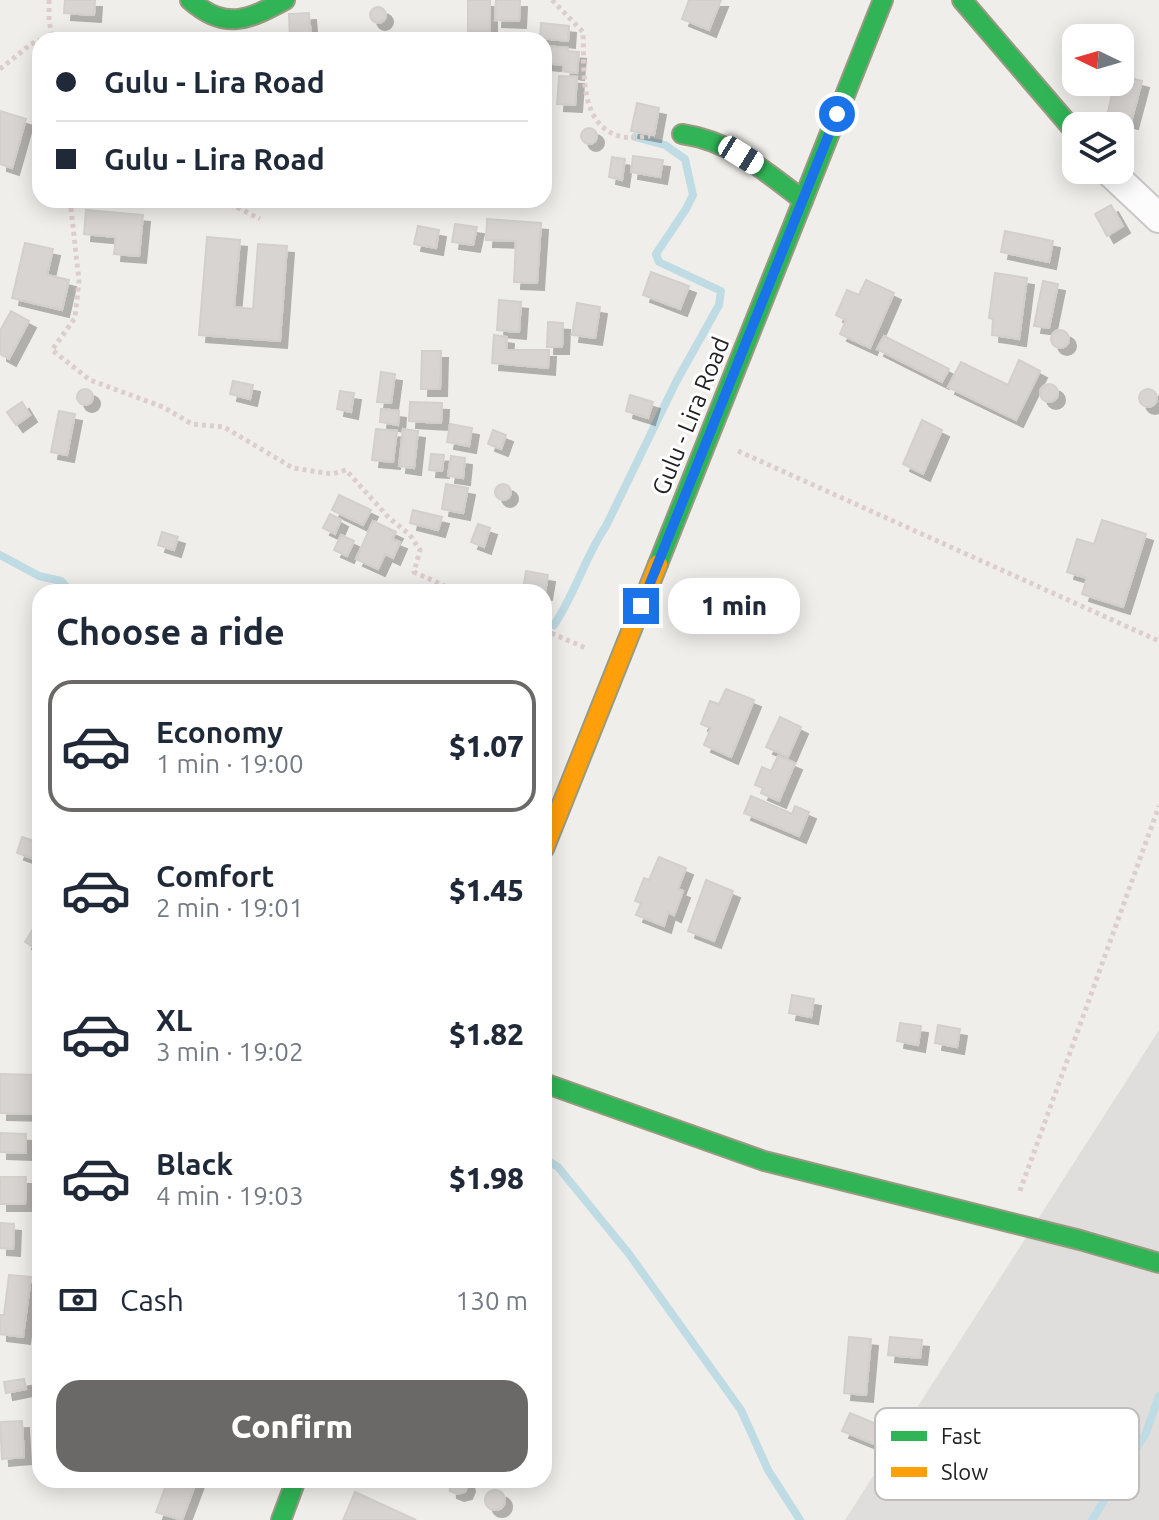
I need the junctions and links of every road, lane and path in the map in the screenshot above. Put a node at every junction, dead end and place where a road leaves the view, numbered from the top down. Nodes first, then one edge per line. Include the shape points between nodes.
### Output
1 (49, 0) edge
2 (190, 0) edge
3 (285, 0) edge
4 (552, 0) edge
5 (883, 0) edge
6 (962, 0) edge
7 (52, 32) edge
8 (32, 44) edge
9 (0, 69) edge
10 (1062, 117) edge
11 (682, 134) joint
12 (1123, 184) edge
13 (803, 200) junction
14 (71, 208) edge
15 (239, 208) edge
16 (1159, 218) edge
17 (260, 219) dead end
18 (708, 437) junction
19 (440, 584) edge
20 (552, 633) edge
21 (1159, 641) edge
22 (619, 662) junction
23 (1159, 806) edge
24 (552, 829) edge
25 (552, 1086) edge
26 (1008, 1222) junction
27 (1159, 1263) edge
28 (293, 1488) edge
29 (281, 1520) edge

1 - 7 path
2 - 3 street via 210,16 225,19 258,14
4 - 11 path via 583,32 588,106 601,128 621,138
5 - 13 street, Gulu - Lira Road
6 - 10 street
8 - 9 path
11 - 13 street via 704,135 756,164
12 - 16 street
13 - 18 street, Gulu - Lira Road
14 - 19 path via 79,281 75,318 52,350 90,380 163,407 192,424 224,427 293,468 332,474 346,470 420,550 414,572
15 - 17 path
18 - 21 path
18 - 22 street, Gulu - Lira Road
20 - 22 path
22 - 24 street, Gulu - Lira Road
23 - 26 path
25 - 26 street via 764,1161
26 - 27 street
28 - 29 street

